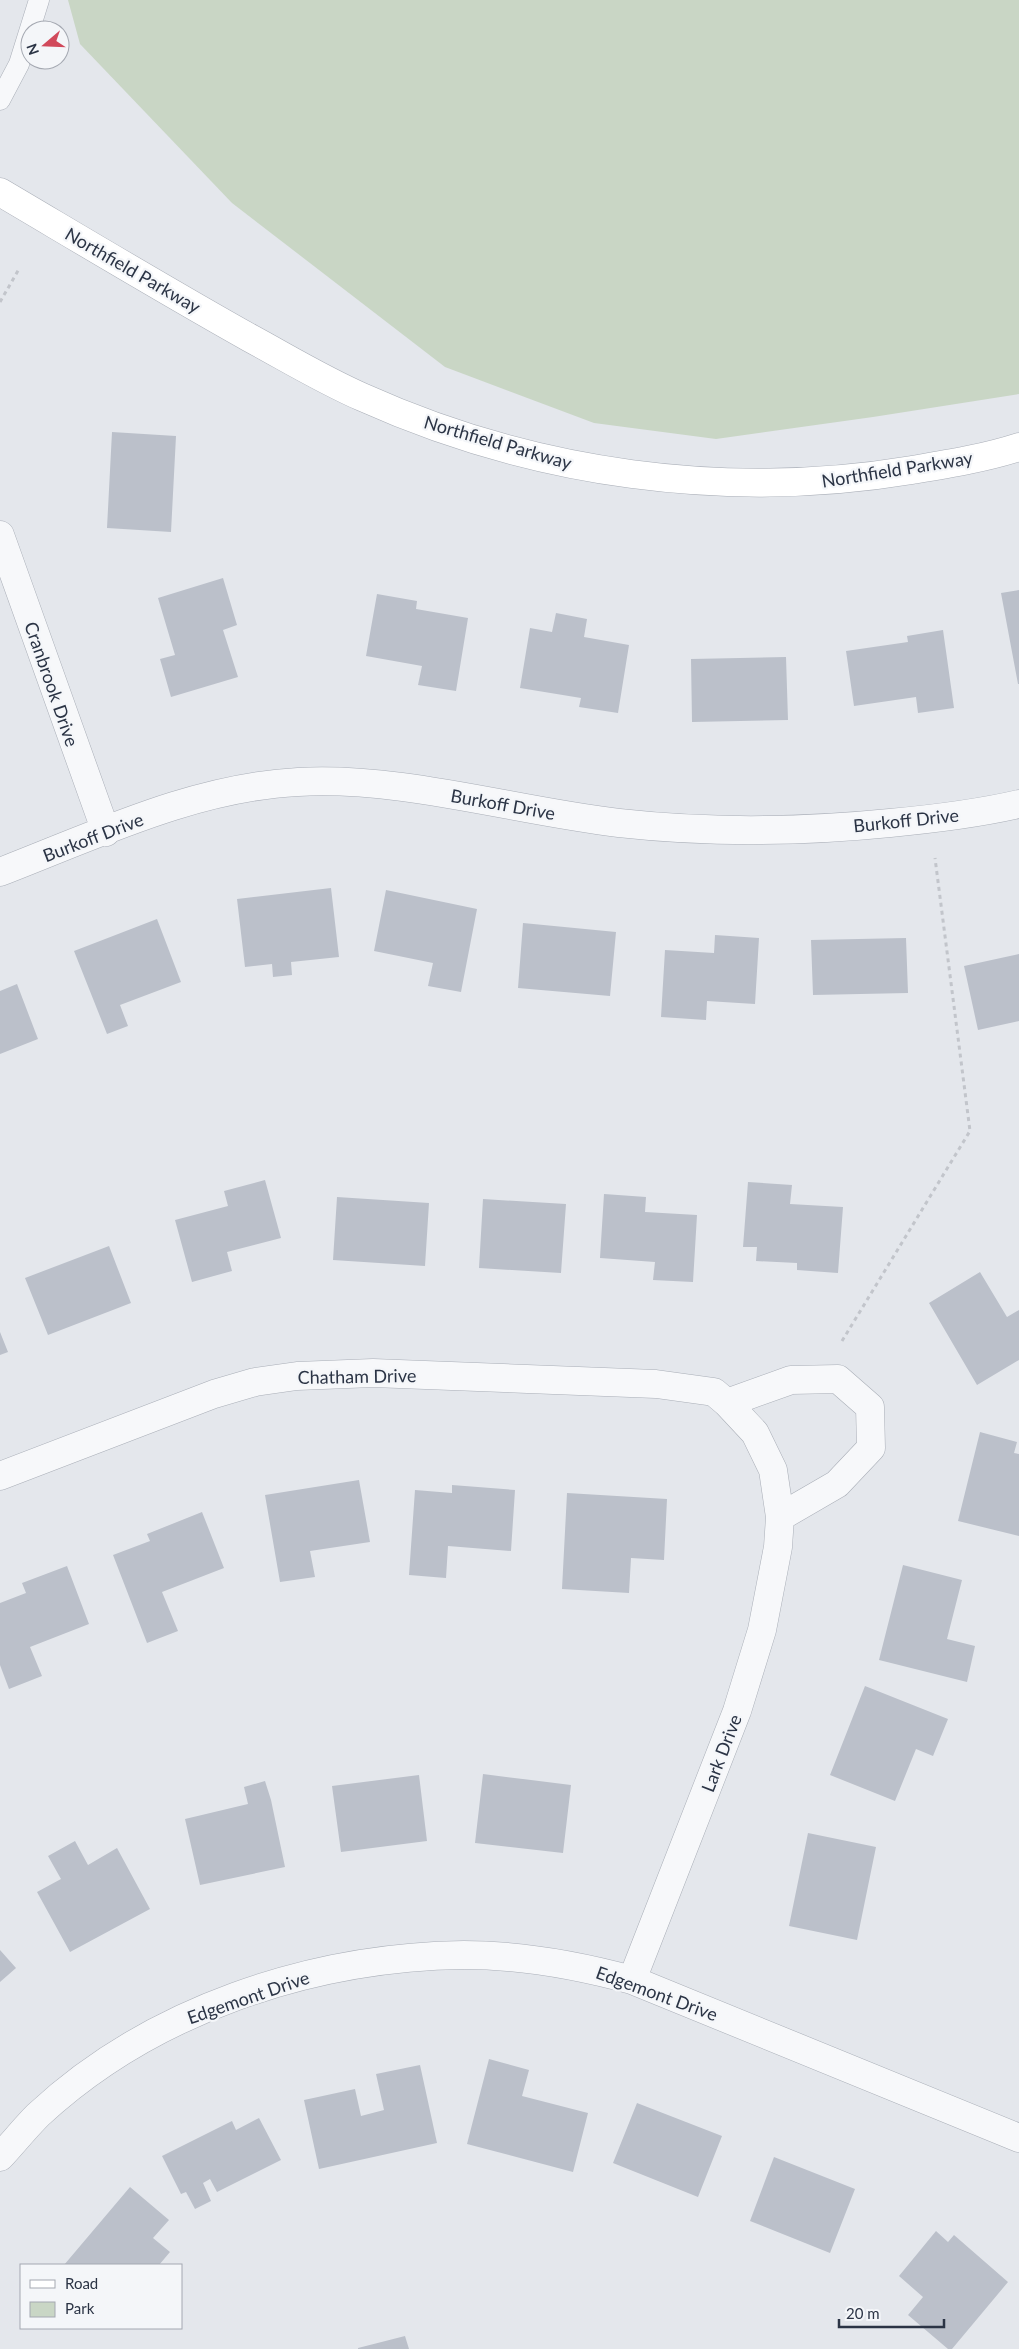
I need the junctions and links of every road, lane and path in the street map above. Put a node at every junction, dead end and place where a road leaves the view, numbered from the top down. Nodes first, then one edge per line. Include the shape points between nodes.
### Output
1 (39, 0) edge
2 (0, 100) edge
3 (0, 192) edge
4 (19, 269) dead end
5 (0, 302) edge
6 (1019, 447) edge
7 (0, 535) edge
8 (1019, 804) edge
9 (106, 832) junction
10 (935, 858) dead end
11 (0, 872) edge
12 (842, 1341) dead end
13 (727, 1403) junction
14 (773, 1470) joint
15 (0, 1476) edge
16 (780, 1517) junction
17 (632, 1980) junction
18 (1019, 2138) edge
19 (0, 2157) edge

1 - 2 lane via 19,64
3 - 6 street, Northfield Parkway via 219,320 361,396 470,438 528,454 602,470 674,480 807,483 941,466
4 - 5 path
7 - 9 street, Cranbrook Drive
8 - 9 street, Burkoff Drive via 945,817 850,827 776,831 693,829 618,823 421,790 300,782 214,795
9 - 11 street, Burkoff Drive
10 - 12 path via 970,1131
13 - 14 street, Chatham Drive via 755,1433
13 - 15 street, Chatham Drive via 714,1392 656,1384 373,1372 297,1376 254,1382 214,1394
13 - 16 street via 791,1380 838,1380 870,1407 871,1448 837,1484
14 - 16 street, Lark Drive
16 - 17 street, Lark Drive via 778,1547 762,1630 738,1711
17 - 18 street, Edgemont Drive
17 - 19 street, Edgemont Drive via 540,1960 465,1955 378,1960 291,1978 215,2005 144,2037 88,2074 38,2115

